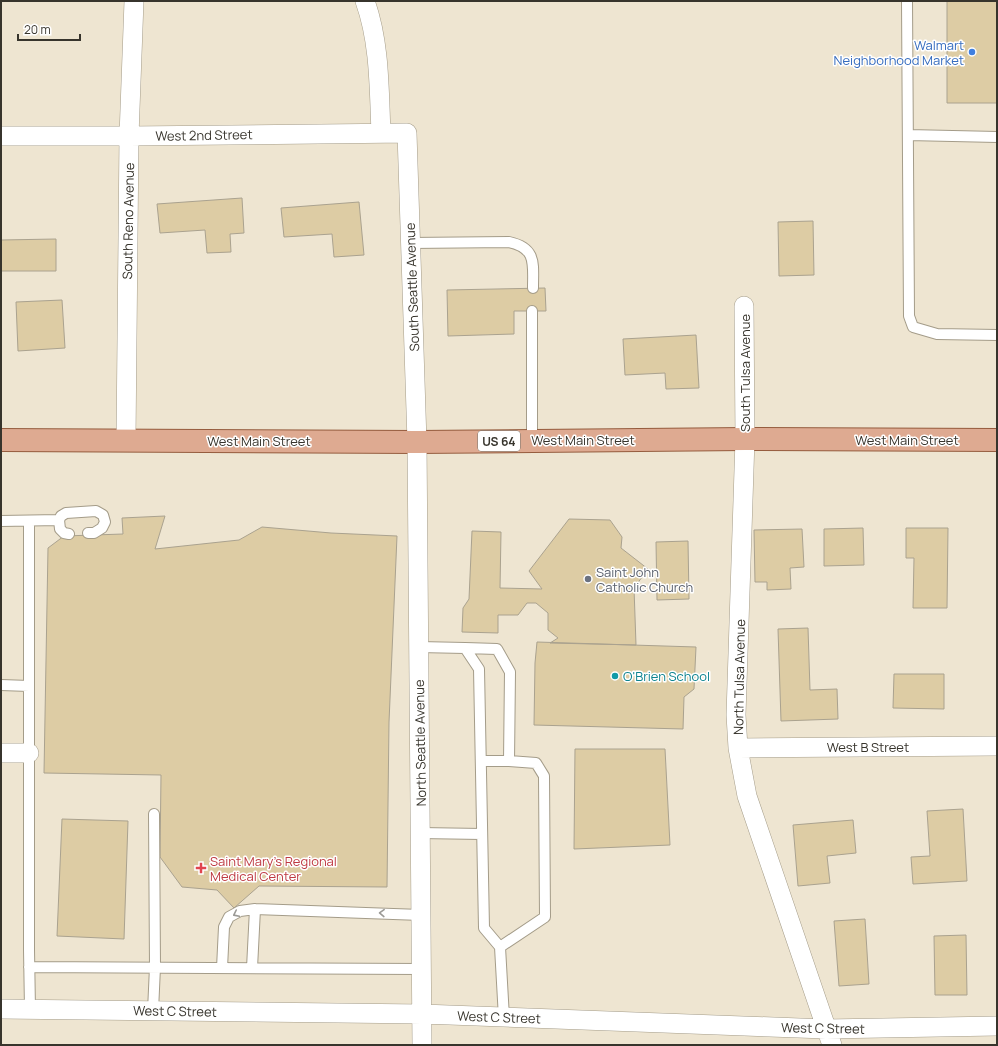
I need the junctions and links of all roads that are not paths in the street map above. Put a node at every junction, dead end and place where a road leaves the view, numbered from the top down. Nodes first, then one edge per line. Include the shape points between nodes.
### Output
1 (134, 1) edge
2 (365, 1) edge
3 (908, 1) edge
4 (381, 133) junction
5 (407, 133) joint
6 (908, 135) junction
7 (1, 136) edge
8 (129, 136) junction
9 (997, 138) edge
10 (410, 243) junction
11 (533, 288) dead end
12 (744, 306) dead end
13 (532, 311) dead end
14 (997, 336) edge
15 (745, 439) junction
16 (1, 440) edge
17 (126, 440) junction
18 (997, 440) edge
19 (532, 441) junction
20 (417, 442) junction
21 (59, 520) junction
22 (1, 521) edge
23 (29, 521) junction
24 (88, 533) dead end
25 (69, 534) dead end
26 (419, 647) junction
27 (465, 648) junction
28 (1, 685) edge
29 (29, 686) junction
30 (997, 746) edge
31 (738, 748) junction
32 (1, 753) edge
33 (29, 753) junction
34 (481, 761) junction
35 (509, 761) junction
36 (154, 814) dead end
37 (420, 833) junction
38 (482, 834) junction
39 (255, 909) junction
40 (421, 915) junction
41 (500, 947) junction
42 (30, 966) junction
43 (155, 967) junction
44 (222, 968) junction
45 (252, 968) junction
46 (422, 969) junction
47 (1, 1009) edge
48 (30, 1009) junction
49 (153, 1011) junction
50 (422, 1014) junction
51 (504, 1018) junction
52 (997, 1026) edge
53 (829, 1037) edge
54 (422, 1045) edge

1 - 8 street, South Reno Avenue
2 - 4 street via 371,17 376,47
3 - 6 lane
4 - 5 street, West 2nd Street
4 - 8 street, West 2nd Street
5 - 10 street, South Seattle Avenue
6 - 9 lane
6 - 14 lane via 909,316 913,327 937,334
7 - 8 street, West 2nd Street
8 - 17 street, South Reno Avenue
10 - 11 lane via 519,244 526,248 533,263
10 - 20 street, South Seattle Avenue
12 - 15 street, South Tulsa Avenue
13 - 19 lane
15 - 18 main road, West Main Street / US 64
15 - 19 main road, West Main Street / US 64
15 - 31 street, North Tulsa Avenue via 736,715
16 - 17 main road, West Main Street / US 64
17 - 20 main road, West Main Street / US 64
19 - 20 main road, West Main Street / US 64
20 - 26 street, North Seattle Avenue
21 - 23 lane
21 - 24 lane via 66,512 96,511 103,515 105,522 102,528 94,533
21 - 25 lane via 60,529
22 - 23 lane
23 - 29 lane
26 - 27 lane
26 - 37 street, North Seattle Avenue
27 - 34 lane via 479,669
27 - 35 lane via 496,650 510,672
28 - 29 lane
29 - 33 lane
30 - 31 street, West B Street
31 - 53 street, North Tulsa Avenue via 747,796
32 - 33 street
33 - 42 lane
34 - 35 lane
34 - 38 lane
35 - 41 lane via 536,763 544,776 545,917
36 - 43 lane
37 - 38 lane
37 - 40 street, North Seattle Avenue
38 - 41 lane via 484,928
40 -> 39 lane
39 -> 44 lane via 240,911 229,917 226,922
39 - 45 lane
40 - 46 street, North Seattle Avenue
41 - 51 lane
42 - 43 lane
42 - 48 lane
43 - 44 lane
43 - 49 lane
44 - 45 lane
45 - 46 lane
46 - 50 street, North Seattle Avenue
47 - 48 street, West C Street
48 - 49 street, West C Street
49 - 50 street, West C Street
50 - 51 street, West C Street
50 - 54 street, North Seattle Avenue
51 - 53 street, West C Street
52 - 53 street, West C Street

